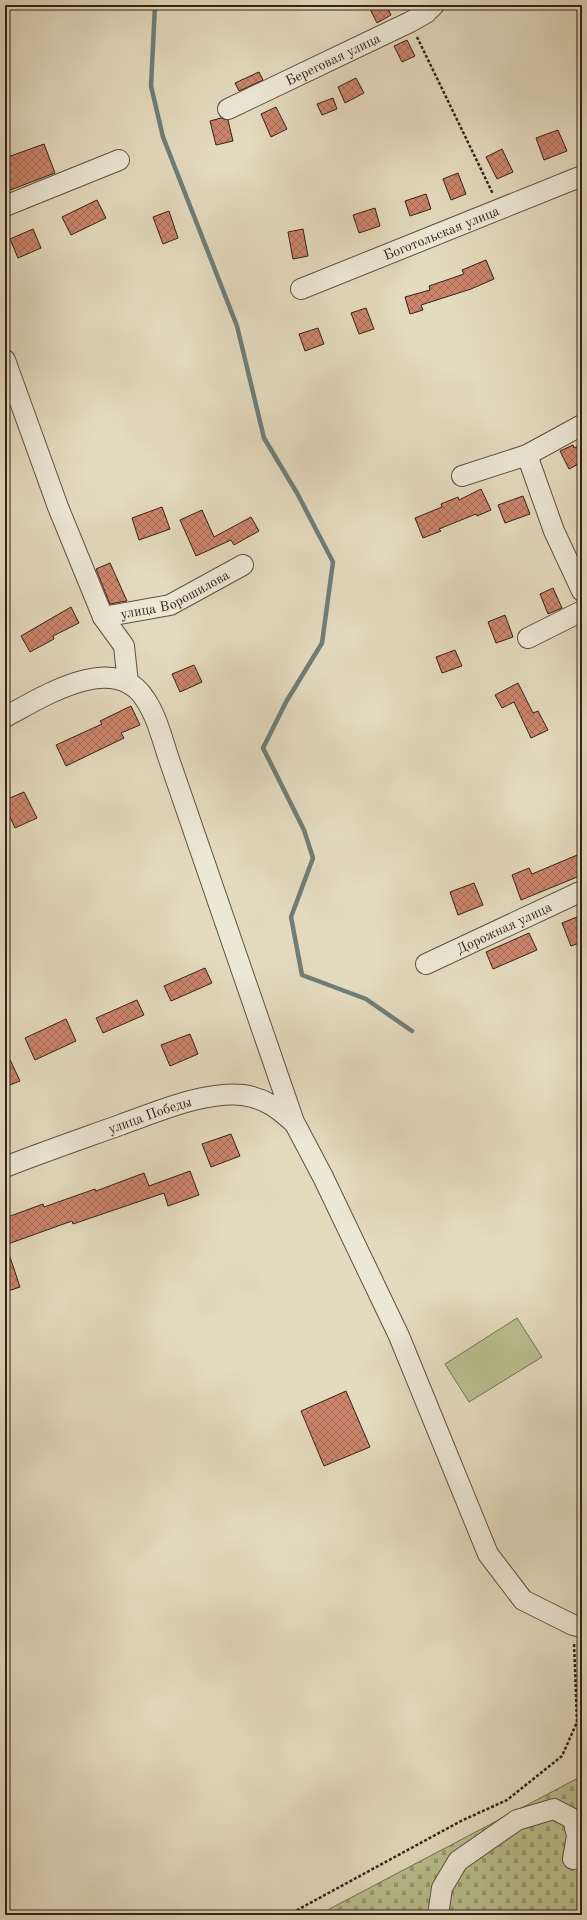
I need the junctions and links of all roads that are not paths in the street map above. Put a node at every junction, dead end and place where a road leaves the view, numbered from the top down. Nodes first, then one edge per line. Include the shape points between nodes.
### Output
1 (434, 5) edge
2 (228, 109) dead end
3 (119, 160) dead end
4 (582, 176) edge
5 (5, 206) edge
6 (301, 289) dead end
7 (5, 360) edge
8 (582, 425) edge
9 (527, 455) junction
10 (462, 476) dead end
11 (243, 565) dead end
12 (582, 591) edge
13 (582, 611) edge
14 (103, 617) junction
15 (528, 638) dead end
16 (128, 683) junction
17 (5, 717) edge
18 (582, 891) edge
19 (426, 964) dead end
20 (294, 1122) junction
21 (5, 1167) edge
22 (578, 1626) edge
23 (573, 1858) dead end
24 (438, 1915) edge

1 - 2 street, Береговая улица via 410,22
3 - 5 street
4 - 6 street, Боготольская улица
7 - 14 street via 58,507
8 - 9 street
9 - 10 street
9 - 12 street via 554,531
11 - 14 street, улица Ворошилова via 170,605
13 - 15 street
14 - 16 street via 124,646
16 - 17 street via 117,679 93,678 61,689
16 - 20 street via 137,688 150,707
18 - 19 street, Дорожная улица
20 - 21 street, улица Победы via 276,1106 262,1099 222,1095 166,1109
20 - 22 street via 400,1336 488,1554 523,1600
23 - 24 street via 577,1836 573,1820 554,1809 517,1820 458,1861 442,1888

